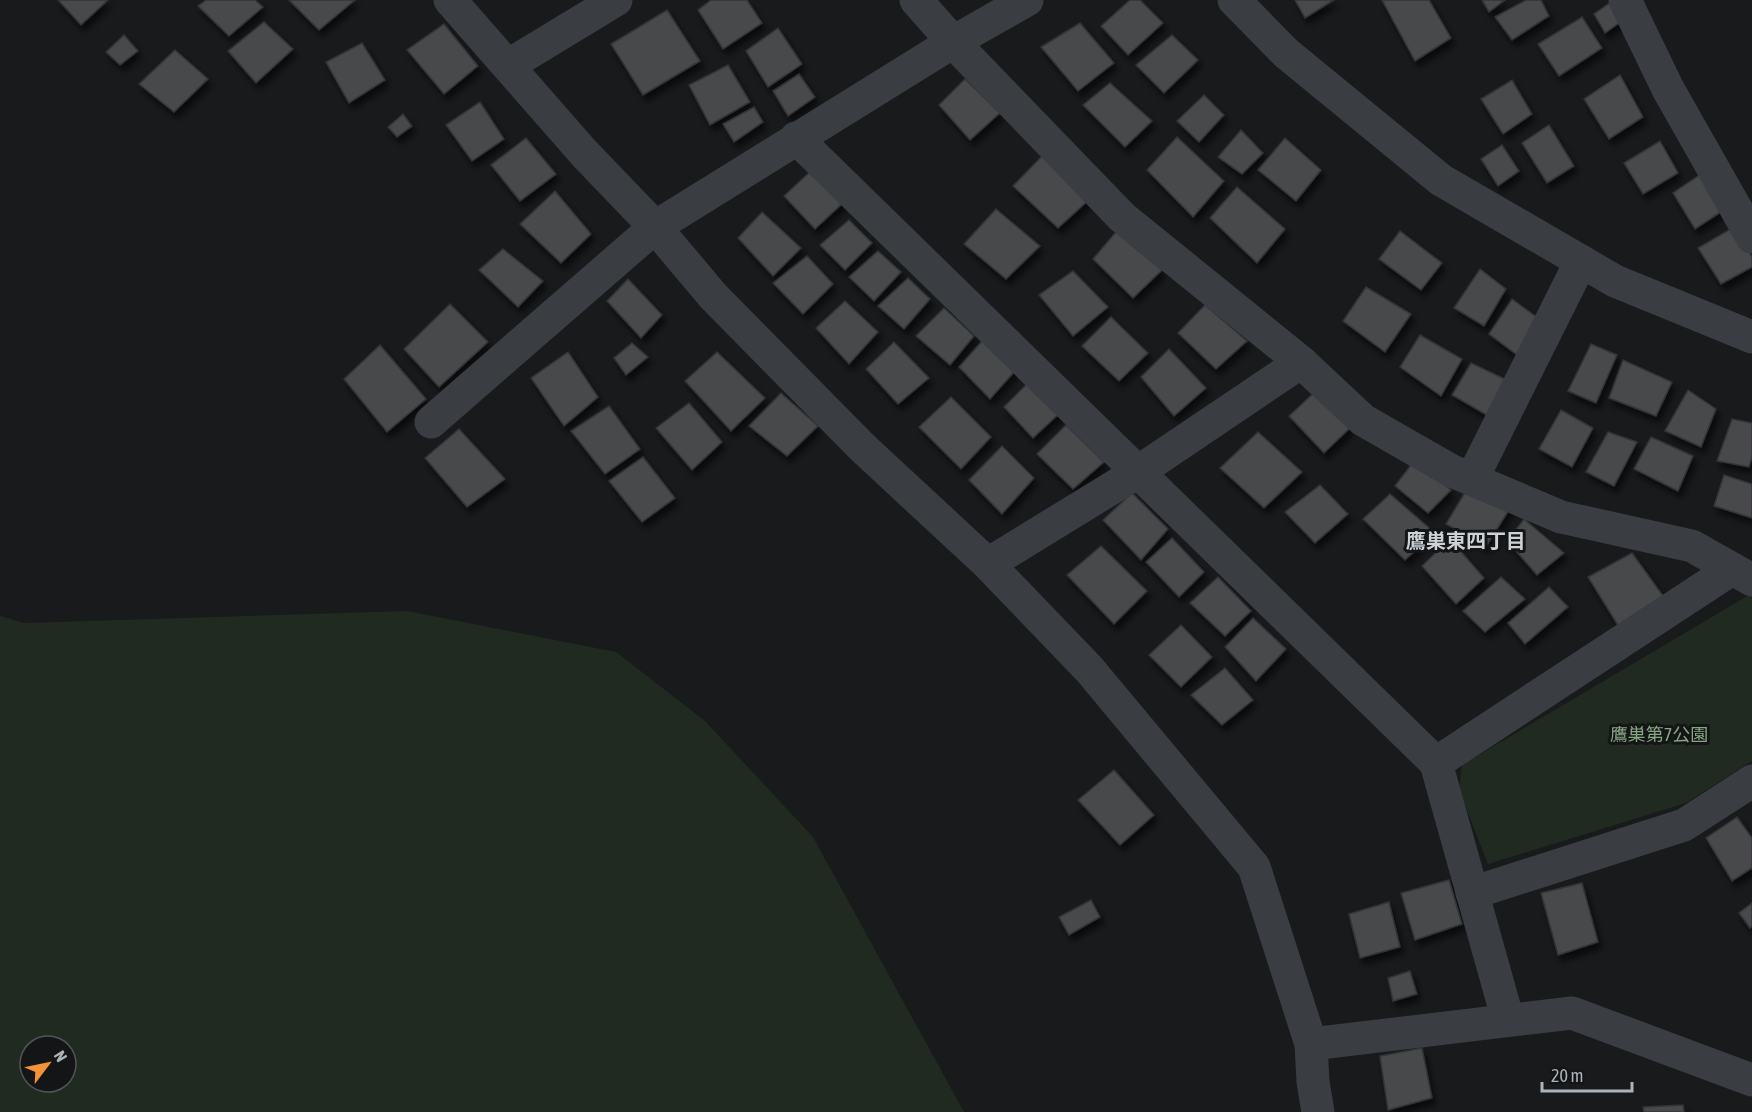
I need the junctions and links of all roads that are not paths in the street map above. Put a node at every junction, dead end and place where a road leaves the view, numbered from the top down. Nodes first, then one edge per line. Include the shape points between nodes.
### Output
1 (450, 0) edge
2 (616, 0) edge
3 (916, 0) edge
4 (1027, 0) edge
5 (1234, 0) edge
6 (1625, 0) edge
7 (953, 42) junction
8 (509, 65) junction
9 (796, 138) junction
10 (655, 227) junction
11 (1752, 237) edge
12 (1581, 261) junction
13 (1752, 337) edge
14 (1301, 362) junction
15 (431, 422) dead end
16 (1138, 472) junction
17 (1472, 479) junction
18 (988, 564) junction
19 (1742, 574) edge
20 (1436, 763) junction
21 (1747, 794) edge
22 (1472, 893) junction
23 (1508, 1020) junction
24 (1311, 1044) junction
25 (1752, 1080) edge
26 (1318, 1112) edge

1 - 8 street
2 - 8 street
3 - 7 street
4 - 7 street
5 - 12 street via 1286,53 1441,180
6 - 11 street via 1668,89
7 - 9 street
7 - 14 street via 1122,217
8 - 10 street via 584,153
9 - 10 street
9 - 16 street
10 - 15 street
10 - 18 street via 713,296 863,448
12 - 13 street via 1615,281
12 - 17 street
14 - 16 street
14 - 17 street via 1363,420
16 - 18 street
16 - 20 street
17 - 19 street via 1561,518 1692,546
18 - 24 street via 1089,669 1254,867
19 - 20 street
20 - 22 street
21 - 22 street via 1684,825
22 - 23 street
23 - 24 street
23 - 25 street via 1572,1013
24 - 26 street

